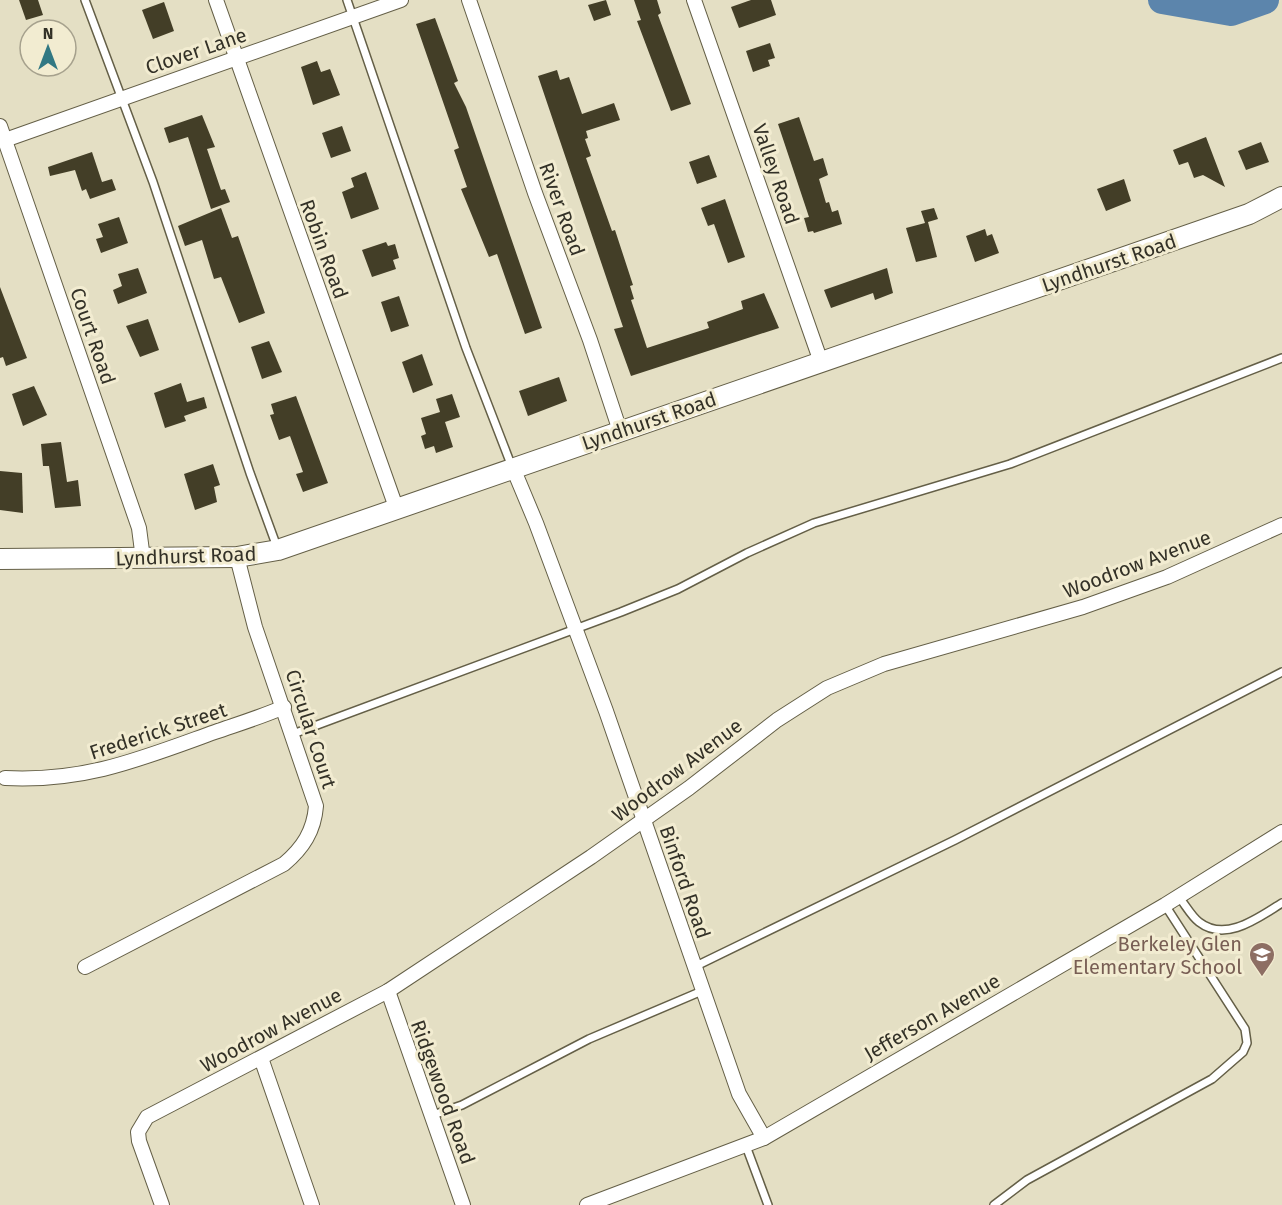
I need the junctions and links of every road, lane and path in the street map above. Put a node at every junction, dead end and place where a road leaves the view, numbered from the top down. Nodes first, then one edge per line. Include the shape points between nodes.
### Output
1 (85, 0) edge
2 (216, 0) edge
3 (347, 0) edge
4 (401, 0) edge
5 (469, 0) edge
6 (694, 0) edge
7 (353, 17) junction
8 (236, 57) junction
9 (120, 99) junction
10 (0, 126) edge
11 (5, 140) junction
12 (1282, 196) edge
13 (1282, 358) edge
14 (821, 362) junction
15 (620, 430) junction
16 (513, 468) junction
17 (397, 510) junction
18 (1282, 525) edge
19 (278, 550) junction
20 (237, 557) junction
21 (0, 559) edge
22 (143, 559) junction
23 (575, 628) junction
24 (1282, 672) edge
25 (284, 707) junction
26 (293, 734) junction
27 (5, 778) dead end
28 (642, 821) junction
29 (1282, 832) edge
30 (1178, 896) junction
31 (1282, 903) edge
32 (1165, 904) junction
33 (84, 967) dead end
34 (694, 967) junction
35 (387, 991) junction
36 (702, 991) junction
37 (261, 1058) junction
38 (430, 1116) junction
39 (764, 1138) junction
40 (746, 1146) junction
41 (162, 1205) edge
42 (312, 1205) edge
43 (463, 1205) edge
44 (587, 1205) edge
45 (768, 1205) edge
46 (994, 1205) edge

1 - 9 lane
2 - 8 street, Robin Road
3 - 7 lane
4 - 7 street, Clover Lane
5 - 15 street, River Road
6 - 14 street, Valley Road
7 - 8 street, Clover Lane
7 - 16 lane via 466,348
8 - 9 street, Clover Lane
8 - 17 street, Robin Road
9 - 11 street, Clover Lane
9 - 19 lane via 153,183
10 - 11 street, Court Road
11 - 22 street, Court Road via 139,528
12 - 14 main road, Lyndhurst Road via 1238,218
13 - 23 lane via 1010,464 814,523 678,589
14 - 15 main road, Lyndhurst Road
15 - 16 main road, Lyndhurst Road
16 - 17 main road, Lyndhurst Road
16 - 23 street, Binford Road
17 - 19 main road, Lyndhurst Road
18 - 28 street, Woodrow Avenue via 1167,577 1083,607 953,642 876,666 835,684 795,707
19 - 20 main road, Lyndhurst Road
20 - 22 main road, Lyndhurst Road
20 - 25 street, Circular Court via 249,610
21 - 22 main road, Lyndhurst Road
23 - 26 lane
23 - 28 street, Binford Road
24 - 34 lane via 955,840
25 - 26 street, Circular Court
25 - 27 street, Frederick Street via 148,757 92,773
26 - 33 street, Circular Court via 316,806 308,838 297,852 264,874
28 - 34 street, Binford Road
28 - 35 street, Woodrow Avenue
29 - 30 street, Jefferson Avenue
30 - 31 lane via 1199,922 1212,929 1229,930 1249,923
30 - 32 street, Jefferson Avenue
32 - 39 street, Jefferson Avenue
32 - 46 lane via 1245,1029 1247,1043 1243,1052 1212,1079 1028,1180
34 - 36 street, Binford Road
35 - 37 street, Woodrow Avenue
35 - 38 street, Ridgewood Road
36 - 38 lane via 589,1039 462,1105
36 - 39 street, Binford Road via 739,1094
37 - 41 street, Woodrow Avenue via 147,1117 138,1132
37 - 42 street
38 - 43 street, Ridgewood Road
39 - 40 street, Jefferson Avenue
40 - 44 street, Jefferson Avenue
40 - 45 lane

